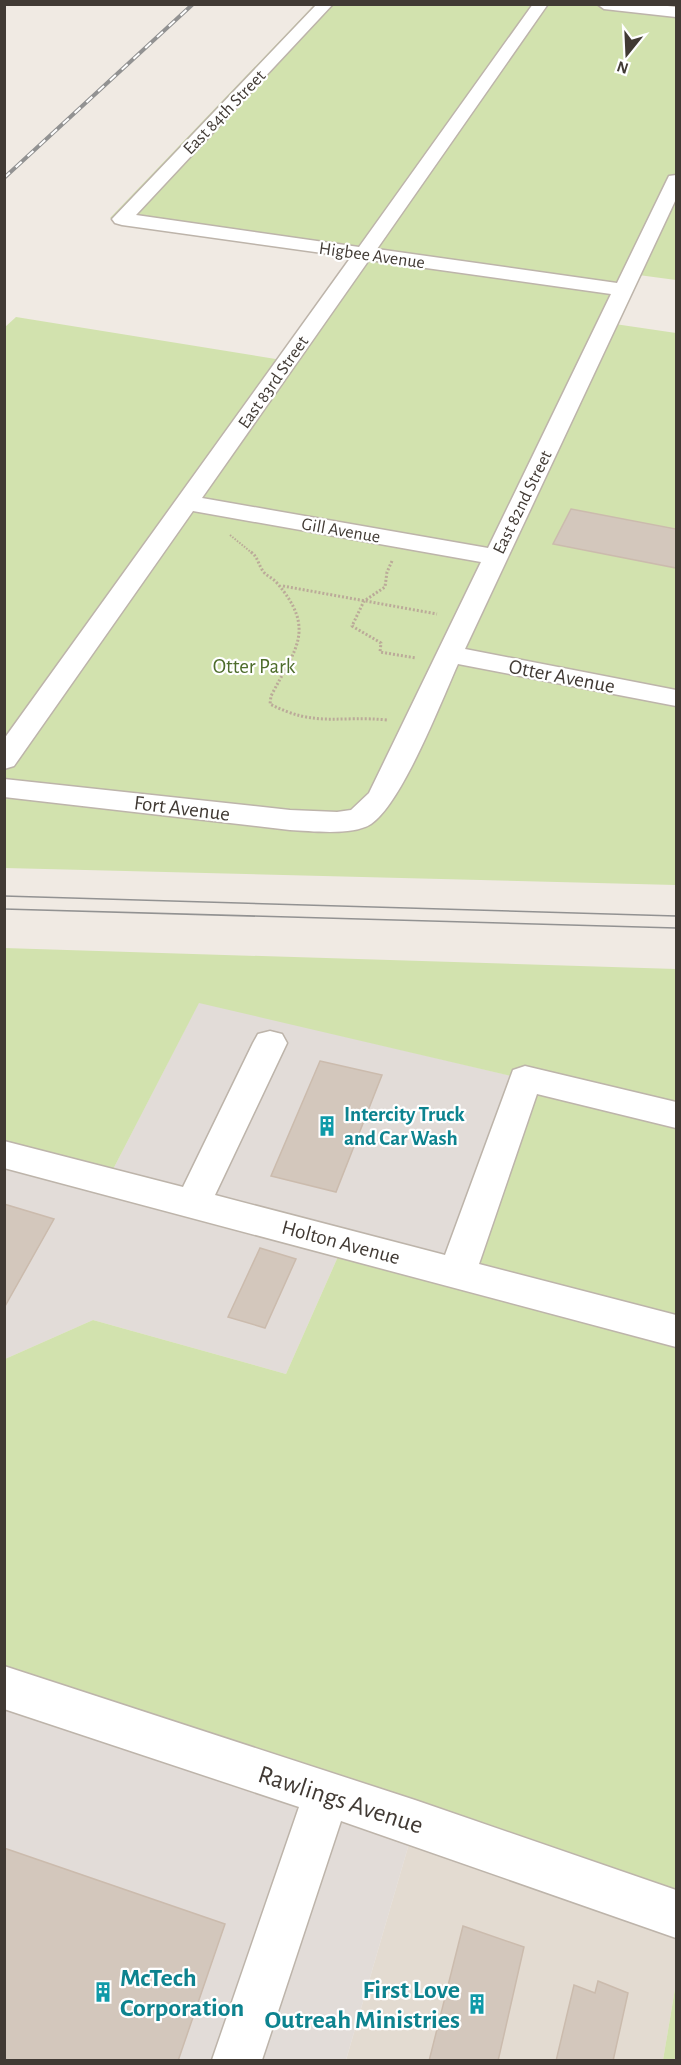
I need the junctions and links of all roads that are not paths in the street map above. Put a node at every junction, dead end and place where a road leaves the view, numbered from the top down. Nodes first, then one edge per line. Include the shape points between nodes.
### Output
1 (326, 4) edge
2 (541, 4) edge
3 (604, 4) edge
4 (676, 12) edge
5 (676, 180) edge
6 (122, 219) joint
7 (364, 254) junction
8 (623, 290) junction
9 (187, 503) junction
10 (496, 556) junction
11 (435, 657) junction
12 (676, 698) edge
13 (4, 760) edge
14 (4, 788) edge
15 (360, 818) joint
16 (270, 1043) dead end
17 (676, 1115) edge
18 (4, 1154) edge
19 (193, 1203) junction
20 (457, 1274) junction
21 (675, 1323) edge
22 (4, 1687) edge
23 (327, 1794) junction
24 (676, 1914) edge
25 (237, 2061) edge

1 - 6 street, East 84th Street
2 - 7 street, East 83rd Street
3 - 4 street
5 - 8 street, East 82nd Street
6 - 7 street, Higbee Avenue
7 - 8 street, Higbee Avenue
7 - 9 street, East 83rd Street
8 - 10 street, East 82nd Street
9 - 10 street, Gill Avenue
9 - 13 street, East 83rd Street
10 - 11 street, East 82nd Street
11 - 12 street, Otter Avenue
11 - 15 street, East 82nd Street via 381,798
14 - 15 street, Fort Avenue via 290,820 337,822
16 - 19 street
17 - 20 street via 525,1079
18 - 19 street, Holton Avenue
19 - 20 street, Holton Avenue
20 - 21 street, Holton Avenue
22 - 23 street, Rawlings Avenue
23 - 24 street, Rawlings Avenue
23 - 25 street

